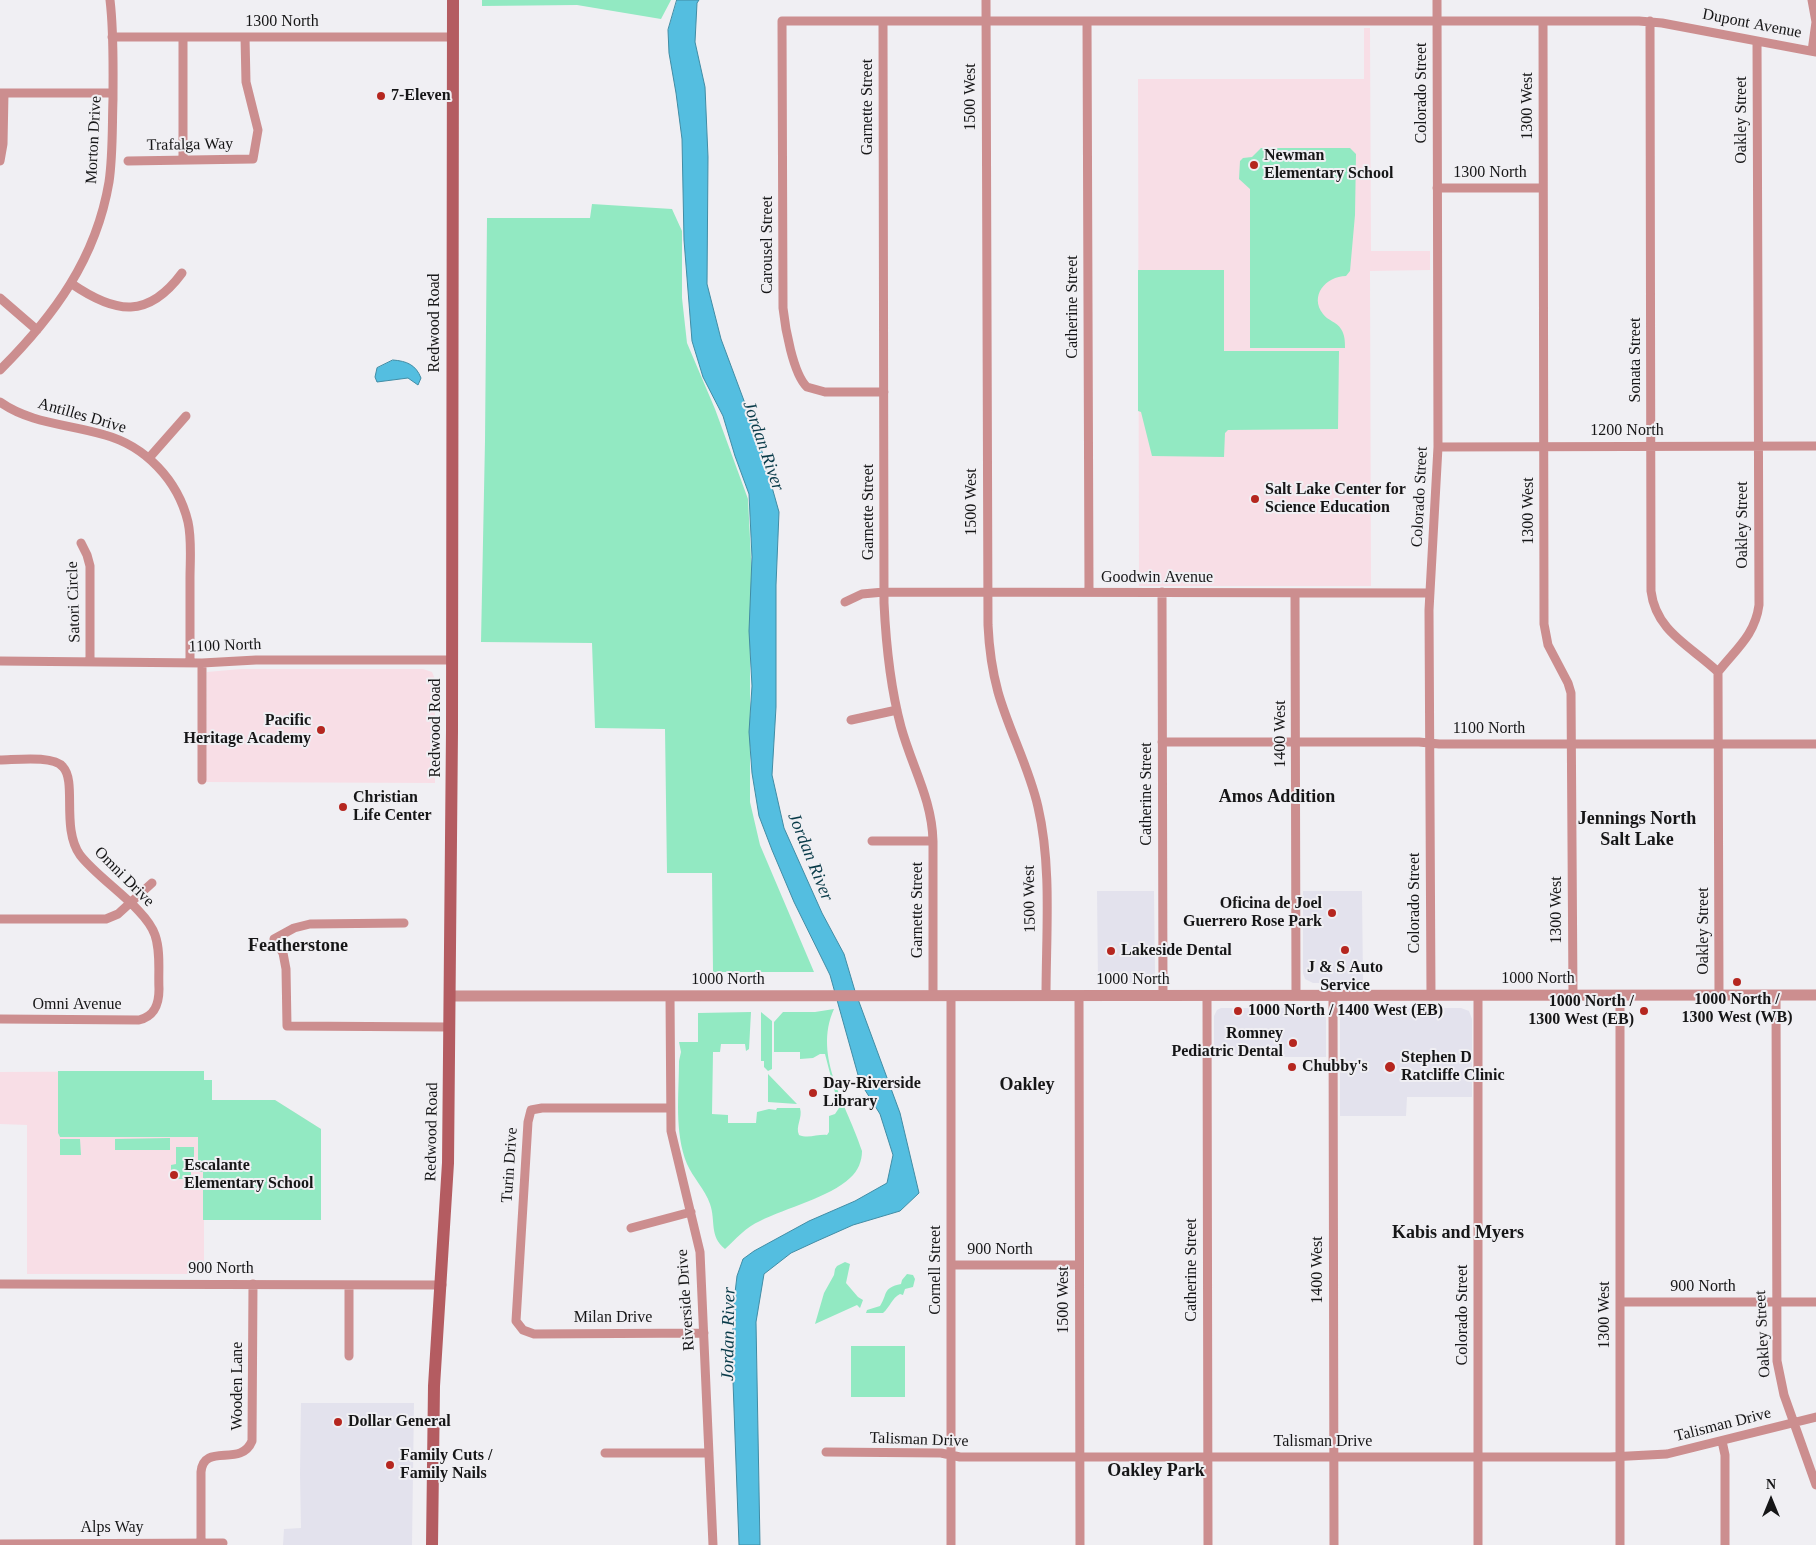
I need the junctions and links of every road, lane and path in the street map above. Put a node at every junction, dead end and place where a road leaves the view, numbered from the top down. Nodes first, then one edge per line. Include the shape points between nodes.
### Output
1 (110, 0) edge
2 (452, 0) edge
3 (986, 0) edge
4 (1437, 0) edge
5 (1812, 0) edge
6 (782, 21) joint
7 (883, 21) junction
8 (986, 21) junction
9 (1088, 21) junction
10 (1437, 21) junction
11 (1543, 21) junction
12 (1650, 22) junction
13 (112, 37) junction
14 (183, 37) junction
15 (245, 37) junction
16 (452, 37) junction
17 (1757, 41) junction
18 (1814, 51) edge
19 (2, 93) edge
20 (112, 93) junction
21 (183, 160) junction
22 (0, 161) edge
23 (128, 161) dead end
24 (1437, 188) junction
25 (1543, 188) junction
26 (182, 273) dead end
27 (72, 284) junction
28 (0, 298) edge
29 (37, 330) junction
30 (0, 370) edge
31 (884, 392) junction
32 (0, 402) edge
33 (186, 416) dead end
34 (1544, 446) junction
35 (1651, 446) junction
36 (1758, 446) junction
37 (1816, 446) edge
38 (1438, 447) junction
39 (149, 458) junction
40 (81, 543) dead end
41 (884, 592) junction
42 (987, 592) junction
43 (1089, 592) junction
44 (1162, 592) junction
45 (1295, 593) junction
46 (1430, 593) junction
47 (845, 602) dead end
48 (452, 660) junction
49 (0, 661) edge
50 (90, 662) junction
51 (190, 663) junction
52 (202, 663) junction
53 (1718, 672) junction
54 (896, 710) junction
55 (851, 720) dead end
56 (1162, 742) junction
57 (1296, 742) junction
58 (1430, 743) junction
59 (1571, 744) junction
60 (1718, 744) junction
61 (1816, 744) edge
62 (0, 760) edge
63 (202, 780) dead end
64 (933, 841) junction
65 (872, 842) dead end
66 (152, 883) dead end
67 (130, 903) junction
68 (0, 919) edge
69 (404, 923) dead end
70 (1719, 995) junction
71 (1776, 995) junction
72 (1816, 995) edge
73 (450, 996) junction
74 (670, 996) junction
75 (934, 996) junction
76 (951, 996) junction
77 (1046, 996) junction
78 (1079, 996) junction
79 (1163, 996) junction
80 (1208, 996) junction
81 (1296, 996) junction
82 (1333, 996) junction
83 (1431, 996) junction
84 (1478, 996) junction
85 (1573, 996) junction
86 (1620, 996) junction
87 (153, 1014) joint
88 (0, 1019) edge
89 (449, 1028) junction
90 (670, 1108) junction
91 (691, 1212) junction
92 (631, 1228) dead end
93 (951, 1265) junction
94 (1079, 1265) junction
95 (0, 1284) edge
96 (253, 1284) junction
97 (349, 1285) junction
98 (442, 1285) junction
99 (1620, 1302) junction
100 (1776, 1302) junction
101 (1816, 1302) edge
102 (523, 1330) joint
103 (704, 1333) junction
104 (349, 1356) dead end
105 (1816, 1418) edge
106 (1794, 1423) junction
107 (1722, 1441) junction
108 (826, 1452) dead end
109 (605, 1453) dead end
110 (710, 1453) junction
111 (951, 1455) junction
112 (1620, 1456) junction
113 (1080, 1457) junction
114 (1208, 1457) junction
115 (1334, 1457) junction
116 (1478, 1457) junction
117 (1816, 1485) edge
118 (201, 1543) junction
119 (223, 1543) dead end
120 (0, 1544) edge
121 (432, 1545) edge
122 (713, 1545) edge
123 (951, 1545) edge
124 (1080, 1545) edge
125 (1208, 1545) edge
126 (1334, 1545) edge
127 (1478, 1545) edge
128 (1620, 1545) edge
129 (1725, 1545) edge

1 - 13 street, Morton Drive
2 - 16 main road, Redwood Road
3 - 8 street, 1500 West
4 - 10 street, Colorado Street
5 - 18 street via 1816,22
6 - 7 street, Dupont Avenue
6 - 31 street, Carousel Street via 784,308 790,348 798,374 807,386 825,392
7 - 8 street, Dupont Avenue
7 - 31 street, Garnette Street
8 - 9 street, Dupont Avenue
8 - 42 street, 1500 West
9 - 10 street, Dupont Avenue
9 - 43 street, Catherine Street
10 - 11 street, Dupont Avenue
10 - 24 street, Colorado Street
11 - 12 street, Dupont Avenue
11 - 25 street, 1300 West
12 - 17 street, Dupont Avenue
12 - 35 street, Sonata Street
13 - 14 street, 1300 North
13 - 20 street, Morton Drive
14 - 15 street, 1300 North
14 - 21 street
15 - 16 street, 1300 North
15 - 21 street, Trafalga Way via 246,82 258,130 253,159
16 - 48 main road, Redwood Road
17 - 18 street, Dupont Avenue
17 - 36 street, Oakley Street
19 - 20 street
19 - 22 street
20 - 27 street, Morton Drive via 111,160 104,204 95,234
21 - 23 street, Trafalga Way
24 - 25 street, 1300 North
24 - 38 street, Colorado Street
25 - 34 street, 1300 West
26 - 27 street via 165,293 135,307 112,305
27 - 29 street, Morton Drive
28 - 29 street
29 - 30 street, Morton Drive
31 - 41 street, Garnette Street
32 - 39 street, Antilles Drive via 31,418 116,438
33 - 39 street
34 - 35 street, 1200 North
34 - 38 street, 1200 North
34 - 59 street, 1300 West via 1544,624 1548,645 1570,686
35 - 36 street, 1200 North
35 - 53 street, Sonata Street via 1653,605 1668,629
36 - 37 street, 1200 North
36 - 53 street, Oakley Street via 1758,614 1749,636
38 - 46 street, Colorado Street
39 - 51 street, Antilles Drive via 173,487 188,522
40 - 50 street, Satori Circle via 90,566
41 - 42 street, Goodwin Avenue
41 - 47 street, Goodwin Avenue via 862,594
41 - 54 street, Garnette Street via 888,664
42 - 43 street, Goodwin Avenue
42 - 77 street, 1500 West via 996,684 1028,771 1042,828 1046,873
43 - 44 street, Goodwin Avenue
44 - 45 street, Goodwin Avenue
44 - 56 street, Catherine Street
45 - 46 street, Goodwin Avenue
45 - 57 street, 1400 West
46 - 58 street, Colorado Street
48 - 52 street, 1100 North
48 - 73 main road, Redwood Road
49 - 50 street, 1100 North
50 - 51 street, 1100 North
51 - 52 street, 1100 North
52 - 63 street
53 - 60 street, Oakley Street
54 - 55 street
54 - 64 street, Garnette Street via 929,804
56 - 57 street, 1100 North
56 - 79 street, Catherine Street
57 - 58 street, 1100 North
57 - 81 street, 1400 West
58 - 59 street, 1100 North
58 - 83 street, Colorado Street
59 - 60 street, 1100 North
59 - 85 street, 1300 West
60 - 61 street, 1100 North
60 - 70 street, Oakley Street
62 - 67 street, Omni Drive via 46,760 59,764 68,776 69,820 76,847
64 - 65 street
64 - 75 street, Garnette Street
66 - 67 street
67 - 68 street via 106,919
67 - 87 street, Omni Drive via 151,926 157,943 159,999
69 - 89 street via 310,924 274,939 283,953 286,969 287,1026
70 - 71 street, 1000 North
70 - 86 street, 1000 North
71 - 72 street, 1000 North
71 - 100 street, Oakley Street
73 - 74 street, 1000 North
73 - 89 main road, Redwood Road
74 - 75 street, 1000 North
74 - 90 street, Riverside Drive
75 - 76 street, 1000 North
76 - 77 street, 1000 North
76 - 93 street, Cornell Street
77 - 78 street, 1000 North
78 - 79 street, 1000 North
78 - 94 street, 1500 West
79 - 80 street, 1000 North
80 - 81 street, 1000 North
80 - 114 street, Catherine Street
81 - 82 street, 1000 North
82 - 83 street, 1000 North
82 - 115 street, 1400 West
83 - 84 street, 1000 North
84 - 85 street, 1000 North
84 - 116 street, Colorado Street
85 - 86 street, 1000 North
86 - 99 street, 1300 West
87 - 88 street, Omni Avenue via 134,1020
89 - 98 main road, Redwood Road via 448,1163
90 - 91 street, Riverside Drive via 672,1139
90 - 102 street, Turin Drive via 531,1110 516,1313
91 - 92 street
91 - 103 street, Riverside Drive via 700,1252
93 - 94 street, 900 North
93 - 111 street, Cornell Street
94 - 113 street, 1500 West
95 - 96 street, 900 North
96 - 97 street, 900 North
96 - 118 street, Wooden Lane via 252,1441 240,1454 213,1456 203,1463
97 - 98 street, 900 North
97 - 104 street
98 - 121 main road, Redwood Road via 434,1386
99 - 100 street, 900 North
99 - 112 street, 1300 West
100 - 101 street, 900 North
100 - 106 street, Oakley Street via 1778,1372
102 - 103 street, Milan Drive via 534,1334
103 - 110 street, Riverside Drive
105 - 106 street, Talisman Drive
106 - 107 street, Talisman Drive
106 - 117 street, Oakley Street
107 - 112 street, Talisman Drive via 1667,1454
107 - 129 street via 1725,1455
108 - 111 street, Talisman Drive
109 - 110 street
110 - 122 street, Riverside Drive
111 - 113 street, Talisman Drive
111 - 123 street, Cornell Street
112 - 116 street, Talisman Drive
112 - 128 street, 1300 West
113 - 114 street, Talisman Drive
113 - 124 street, 1500 West
114 - 115 street, Talisman Drive
114 - 125 street, Catherine Street
115 - 116 street, Talisman Drive
115 - 126 street, 1400 West
116 - 127 street, Colorado Street
118 - 119 street, Alps Way
118 - 120 street, Alps Way

